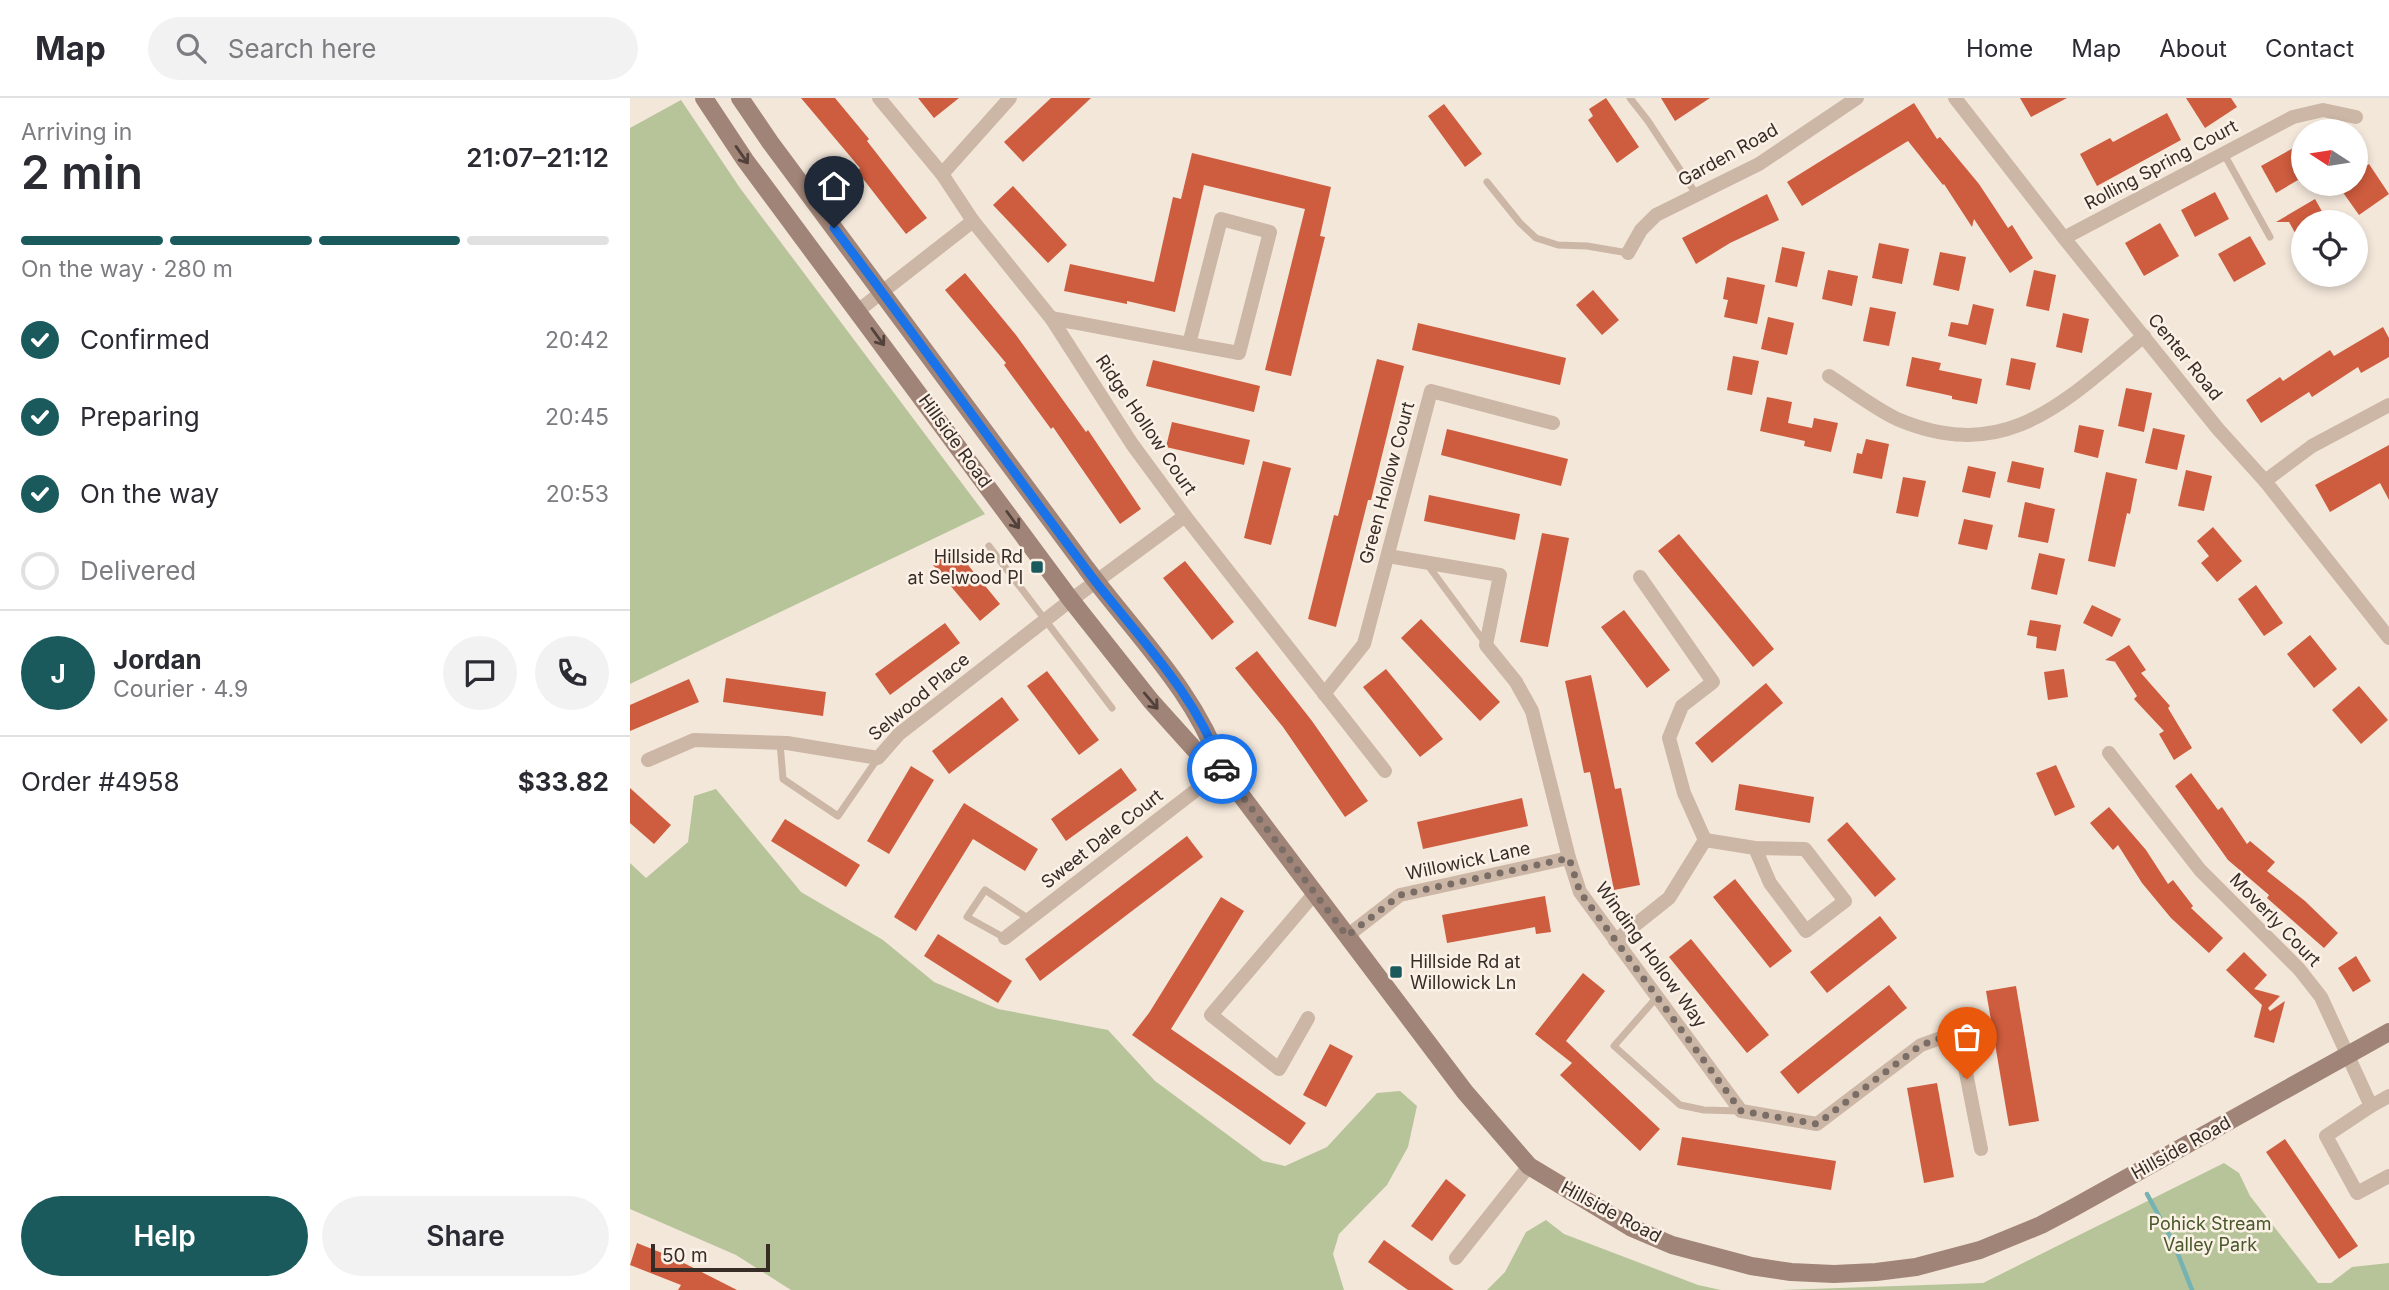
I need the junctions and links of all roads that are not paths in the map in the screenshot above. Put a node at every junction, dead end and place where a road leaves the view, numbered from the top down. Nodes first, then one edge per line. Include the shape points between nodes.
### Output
1 (704, 98) edge
2 (740, 98) edge
3 (879, 98) edge
4 (1010, 98) edge
5 (1630, 98) edge
6 (1857, 98) edge
7 (1955, 98) edge
8 (2357, 117) dead end
9 (2223, 153) junction
10 (942, 174) junction
11 (1487, 181) dead end
12 (1697, 195) junction
13 (973, 221) junction
14 (2270, 237) dead end
15 (2064, 238) junction
16 (1628, 253) joint
17 (882, 292) junction
18 (859, 310) junction
19 (1051, 318) junction
20 (2144, 336) junction
21 (1189, 344) junction
22 (1829, 376) dead end
23 (2389, 405) edge
24 (1553, 423) dead end
25 (2265, 481) junction
26 (1185, 516) junction
27 (989, 546) dead end
28 (1388, 556) junction
29 (1426, 562) junction
30 (1640, 577) dead end
31 (1097, 582) junction
32 (1071, 600) junction
33 (1045, 621) junction
34 (2389, 638) edge
35 (1486, 645) junction
36 (1324, 694) junction
37 (1112, 708) dead end
38 (780, 743) junction
39 (2109, 753) dead end
40 (878, 758) junction
41 (648, 760) dead end
42 (1222, 770) junction
43 (1385, 771) dead end
44 (1705, 840) junction
45 (1755, 848) junction
46 (1569, 858) junction
47 (1314, 894) junction
48 (1029, 919) junction
49 (1347, 936) junction
50 (1005, 938) joint
51 (1615, 942) junction
52 (1657, 997) junction
53 (1308, 1018) dead end
54 (2389, 1032) edge
55 (2348, 1054) junction
56 (2389, 1096) edge
57 (2371, 1106) junction
58 (1741, 1111) junction
59 (1981, 1149) dead end
60 (1529, 1166) junction
61 (2389, 1176) edge
62 (1456, 1258) dead end

1 -> 18 street, Hillside Road
2 - 17 street, Hillside Road
3 - 10 street, Ridge Hollow Court
4 - 10 street
5 - 12 lane
6 - 12 street, Garden Road via 1759,164
7 - 15 street, Center Road
8 - 9 street, Rolling Spring Court via 2323,110 2293,117
9 - 14 lane
9 - 15 street, Rolling Spring Court
10 - 13 street, Ridge Hollow Court
11 - 16 lane via 1536,238
12 - 16 street, Garden Road via 1656,215
13 - 17 street
13 - 19 street, Ridge Hollow Court
15 - 20 street, Center Road
17 - 18 street
17 - 31 street, Hillside Road
18 -> 32 street, Hillside Road
19 - 21 street
19 - 26 street, Ridge Hollow Court
20 - 22 street via 2040,417 1984,433 1947,433 1896,418
20 - 25 street, Center Road
21 - 21 street via 1239,353 1270,232 1221,219
23 - 25 street via 2312,446
24 - 28 street, Green Hollow Court via 1431,391
25 - 34 street, Center Road
26 - 31 street, Selwood Place
26 - 36 street, Ridge Hollow Court
27 - 33 lane
28 - 29 street
28 - 36 street, Green Hollow Court via 1364,644
29 - 35 lane
29 - 35 street via 1500,575
30 - 44 street via 1713,682 1682,706 1669,738 1684,793
31 - 32 street, Selwood Place
31 - 42 street, Hillside Road via 1180,687 1214,746
32 - 33 street, Selwood Place
32 -> 42 street, Hillside Road via 1151,701 1196,751
33 - 37 lane
33 - 40 street, Selwood Place via 900,734
35 - 46 street, Winding Hollow Way via 1532,711
36 - 43 street, Ridge Hollow Court
38 - 40 street, Selwood Place
38 - 40 lane via 783,779 838,816
38 - 41 street, Selwood Place via 694,740
39 - 55 street, Moverly Court via 2200,870 2299,968 2321,997
42 - 47 street, Hillside Road
42 - 48 street, Sweet Dale Court
44 - 45 street
44 - 51 street via 1668,898
45 - 45 street via 1805,849 1845,901 1806,931 1770,883
46 - 49 street, Willowick Lane via 1400,895
46 - 51 street, Winding Hollow Way via 1580,892
47 - 49 street, Hillside Road
47 - 53 street via 1211,1015 1279,1069
48 - 50 street, Sweet Dale Court
48 - 50 lane via 985,890 967,917
49 - 60 street, Hillside Road via 1465,1092
51 - 52 street, Winding Hollow Way
52 - 58 street, Winding Hollow Way
52 - 58 lane via 1614,1046 1680,1105
54 - 55 street, Hillside Road
55 - 57 street, Moverly Court
55 - 60 street, Hillside Road via 2041,1225 1980,1250 1916,1267 1823,1273 1712,1258 1632,1228
56 - 57 street
57 - 61 street via 2326,1136 2357,1193
58 - 59 street via 1817,1124 1921,1045 1958,1032
60 - 62 street

